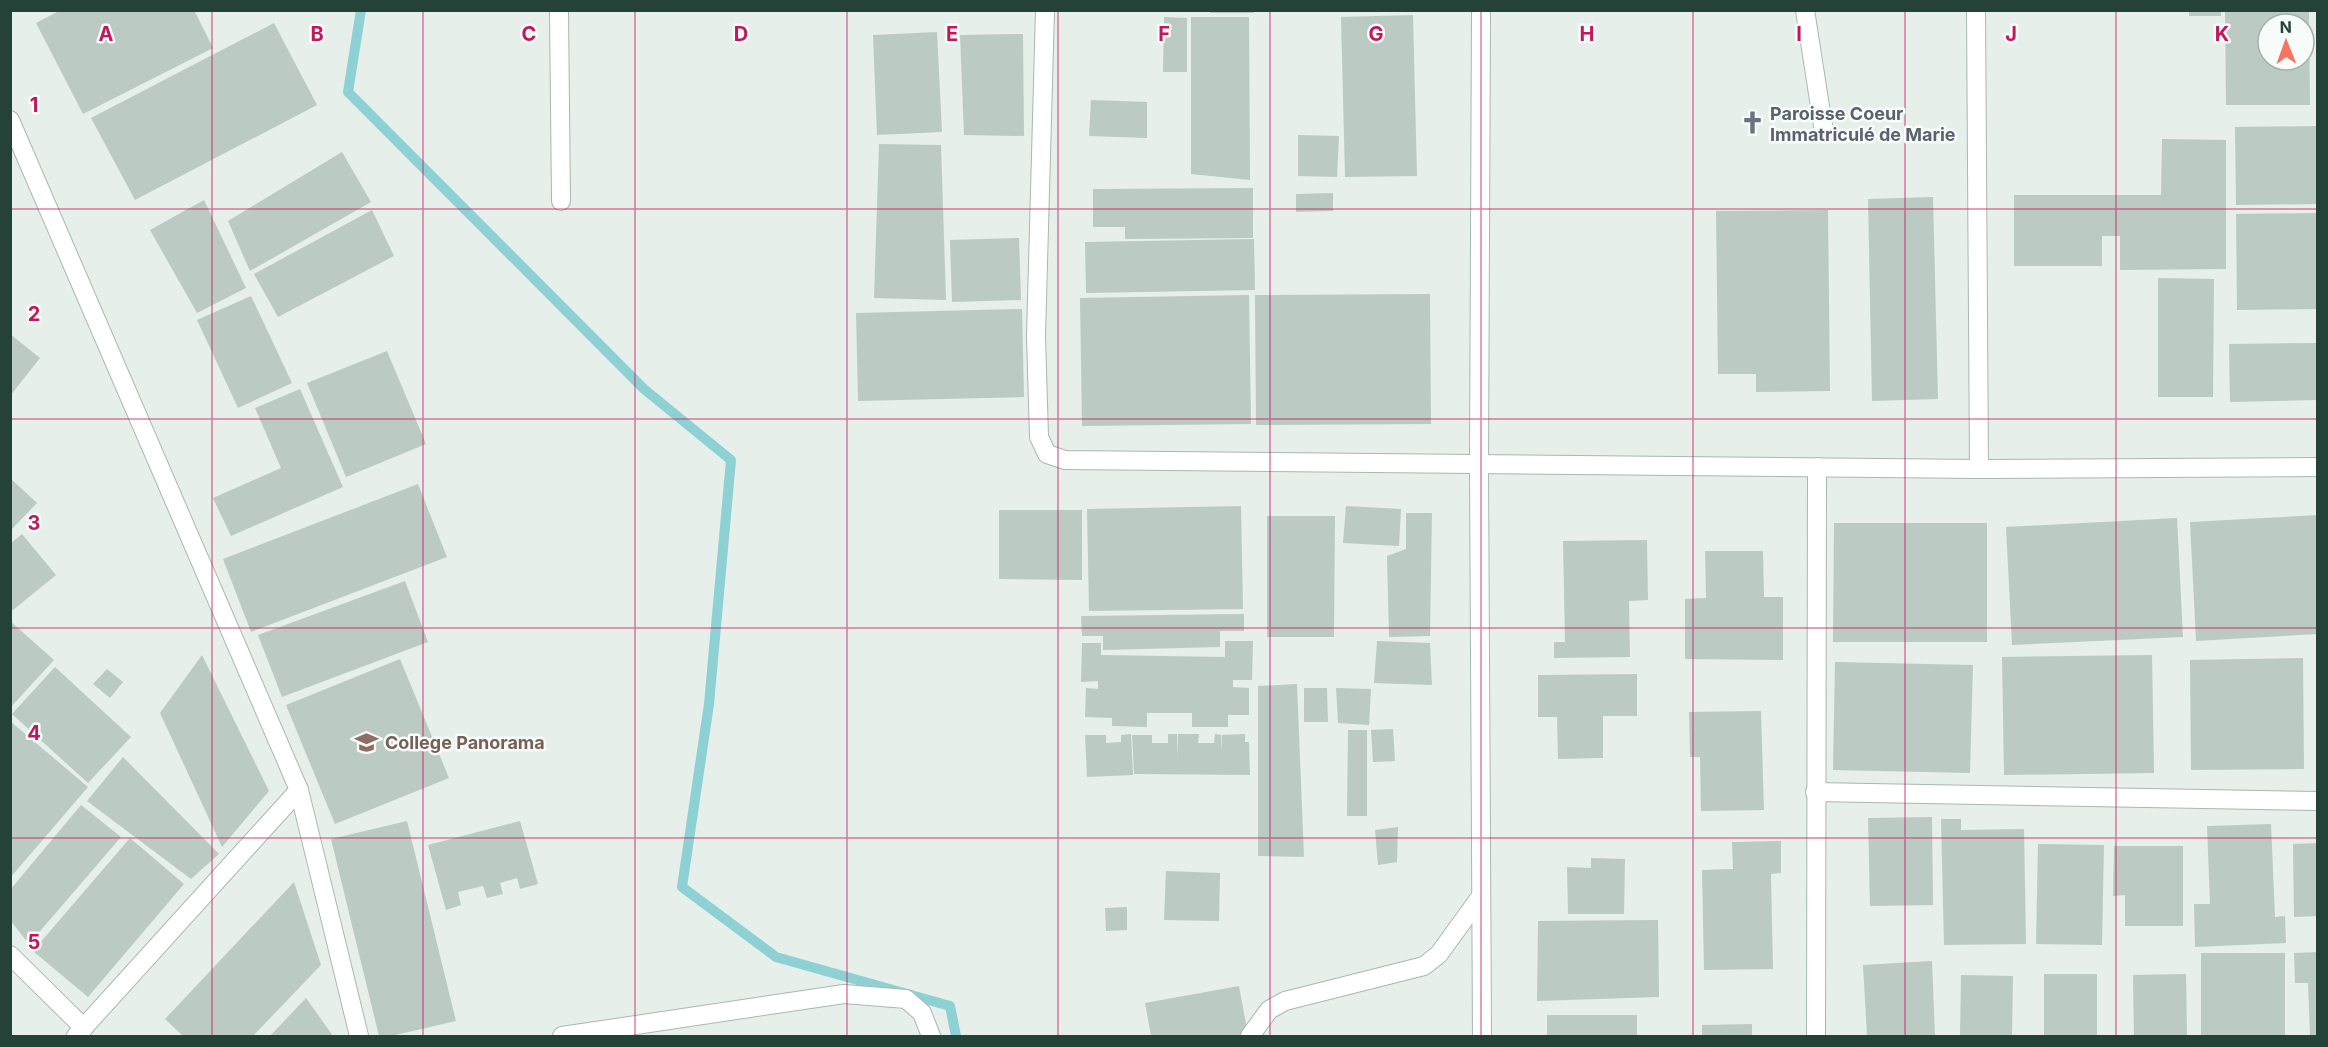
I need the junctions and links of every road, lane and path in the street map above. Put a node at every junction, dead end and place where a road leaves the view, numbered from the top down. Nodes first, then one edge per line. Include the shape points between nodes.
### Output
1 (559, 10) edge
2 (1046, 10) edge
3 (1481, 10) edge
4 (1805, 10) edge
5 (1976, 10) edge
6 (10, 120) edge
7 (1824, 132) dead end
8 (561, 201) dead end
9 (1479, 465) junction
10 (1817, 467) junction
11 (2318, 467) edge
12 (1979, 469) junction
13 (299, 790) junction
14 (1815, 792) junction
15 (2318, 801) edge
16 (1481, 896) junction
17 (10, 955) edge
18 (80, 1032) edge
19 (359, 1036) edge
20 (562, 1036) edge
21 (931, 1036) edge
22 (1250, 1036) edge
23 (1482, 1036) edge
24 (1816, 1036) edge

1 - 8 street
2 - 9 street via 1036,336 1038,437 1047,454 1065,460
3 - 9 street
4 - 7 street
5 - 12 street
6 - 13 street
9 - 10 street
9 - 16 street
10 - 12 street
10 - 14 street
11 - 12 street
13 - 18 street
13 - 19 street
14 - 15 street
14 - 24 street
16 - 22 street via 1439,954 1424,966 1285,1001 1269,1010
16 - 23 street
17 - 18 street
20 - 21 street via 844,994 906,999 922,1013

